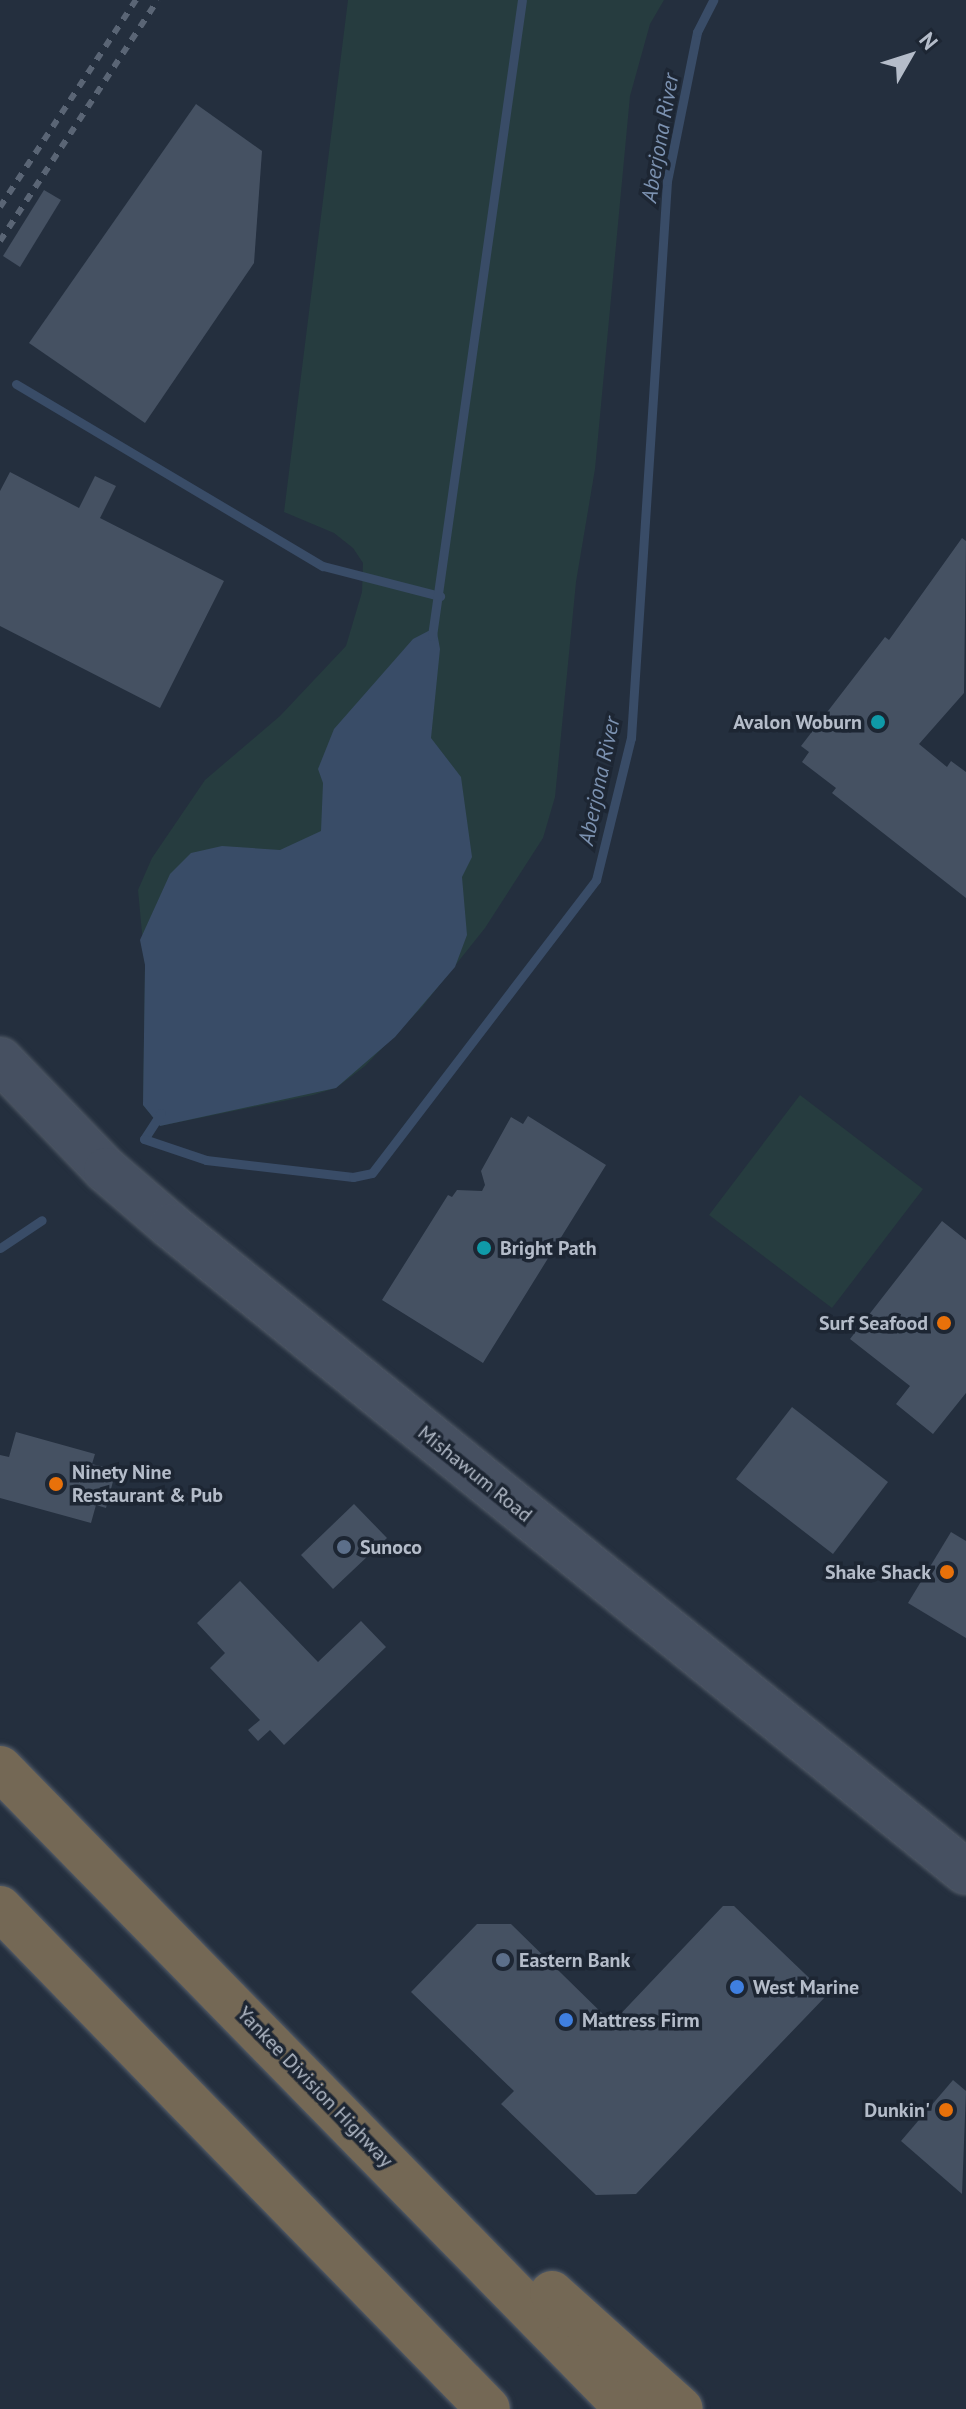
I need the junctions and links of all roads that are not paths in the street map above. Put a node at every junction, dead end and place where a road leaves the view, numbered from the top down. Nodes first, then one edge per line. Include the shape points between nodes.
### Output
1 (0, 1060) edge
2 (0, 1768) edge
3 (966, 1872) edge
4 (0, 1908) edge
5 (237, 2007) junction
6 (290, 2206) junction
7 (450, 2409) edge
8 (488, 2409) edge
9 (627, 2409) edge
10 (681, 2409) edge

1 - 3 main road, Mishawum Road via 106,1170 171,1226
2 - 5 highway, Yankee Division Highway
4 - 6 highway
5 - 9 highway, Yankee Division Highway
5 - 10 highway
6 - 7 highway
6 - 8 highway

